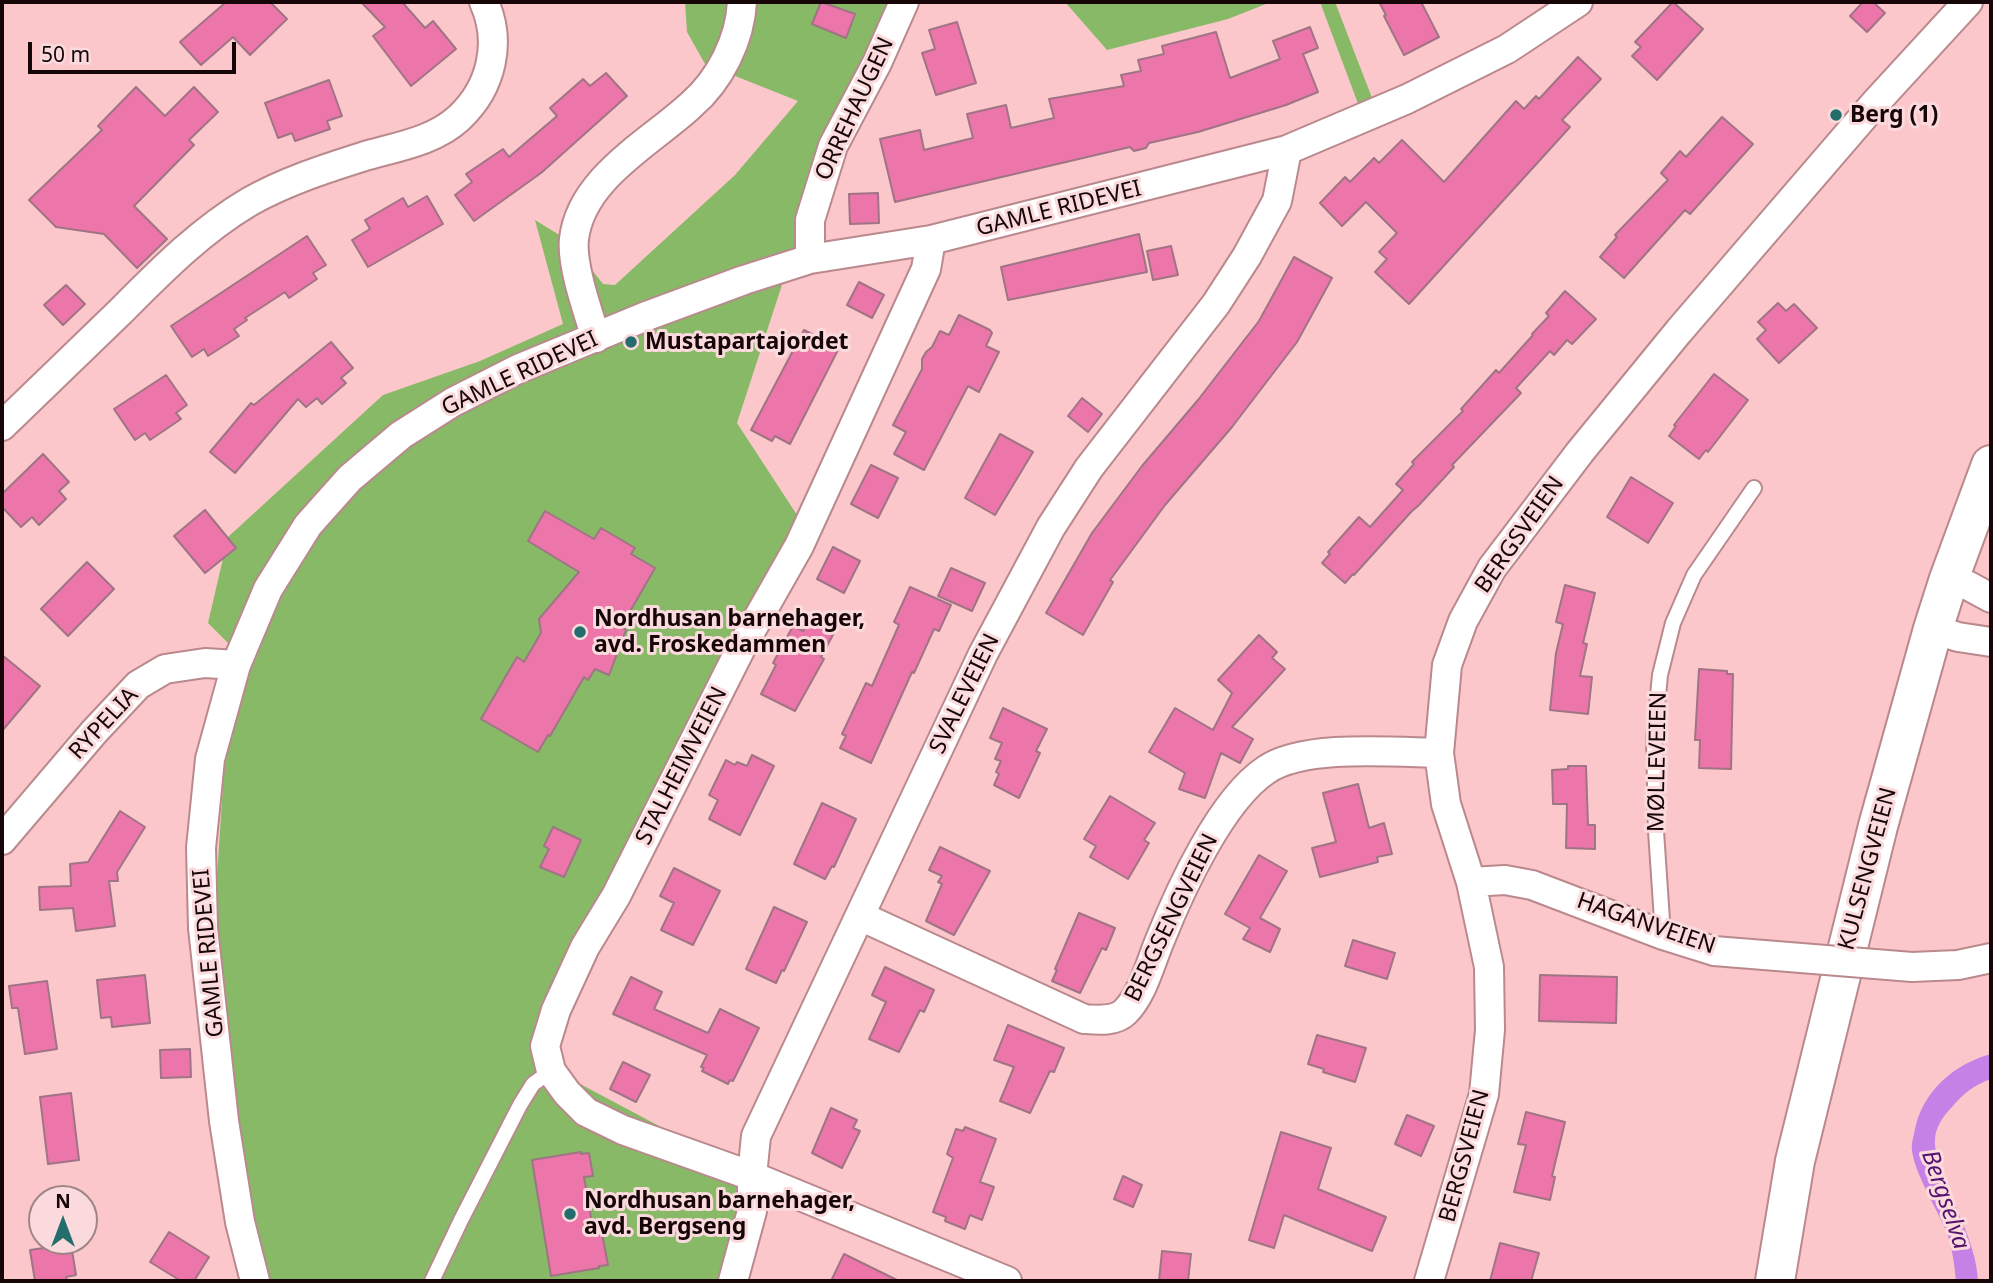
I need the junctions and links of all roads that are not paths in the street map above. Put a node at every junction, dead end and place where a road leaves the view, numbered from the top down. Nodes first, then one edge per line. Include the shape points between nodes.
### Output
1 (484, 2) edge
2 (742, 2) edge
3 (904, 2) edge
4 (1578, 2) edge
5 (1968, 2) edge
6 (1287, 150) junction
7 (931, 240) junction
8 (810, 260) junction
9 (596, 338) junction
10 (2, 426) edge
11 (1991, 465) edge
12 (1754, 488) dead end
13 (1949, 579) junction
14 (1991, 598) edge
15 (1933, 629) junction
16 (1991, 642) edge
17 (236, 665) junction
18 (1439, 753) junction
19 (2, 840) edge
20 (1471, 882) junction
21 (860, 916) junction
22 (1663, 935) junction
23 (1991, 958) edge
24 (551, 1071) junction
25 (752, 1175) junction
26 (255, 1281) edge
27 (432, 1281) edge
28 (733, 1281) edge
29 (1007, 1281) edge
30 (1429, 1281) edge
31 (1775, 1281) edge

1 - 10 street via 493,28 492,62 473,103 459,118 414,143 294,181 227,216 154,278
2 - 9 street via 733,44 702,95 604,180 581,211 574,257
3 - 8 street, ORREHAUGEN via 833,146 810,220
4 - 6 street, GAMLE RIDEVEI via 1507,49 1407,99
5 - 18 street, BERGSVEIEN via 1679,331 1492,568 1463,621 1447,665
6 - 7 street, GAMLE RIDEVEI
6 - 21 street, SVALEVEIEN via 1277,201 1247,256 1216,304 1089,468 1051,527 983,654
7 - 8 street, GAMLE RIDEVEI
7 - 24 street, STALHEIMVEIEN via 926,269 799,546 741,648 556,1010 545,1046
8 - 9 street, GAMLE RIDEVEI via 669,307
9 - 17 street, GAMLE RIDEVEI via 518,369 453,402 401,435 350,478 308,525 268,589
11 - 13 main road, KULSENGVEIEN
12 - 22 lane, MØLLEVEIEN via 1694,575 1673,623 1660,675 1654,737
13 - 14 street
13 - 15 main road, KULSENGVEIEN
15 - 16 street
15 - 31 main road, KULSENGVEIEN via 1878,826 1795,1161
17 - 19 street, RYPELIA via 205,663 165,669 138,685
17 - 26 street, GAMLE RIDEVEI via 211,759 201,848 203,928 224,1121 240,1222
18 - 20 street, BERGSVEIEN via 1446,804
18 - 21 street, BERGSENGVEIEN via 1340,752 1294,757 1266,770 1233,800 1203,851 1171,912 1137,996 1123,1015 1106,1020 1084,1019
20 - 22 street, HAGANVEIEN via 1505,880 1532,885
20 - 30 street, BERGSVEIEN via 1489,967 1484,1094
21 - 25 street, SVALEVEIEN via 756,1136
22 - 23 street, HAGANVEIEN, bridge via 1714,951 1912,967
24 - 25 street via 586,1112 623,1130
24 - 27 lane via 533,1084 520,1105
25 - 28 street, SVALEVEIEN via 752,1211
25 - 29 street

